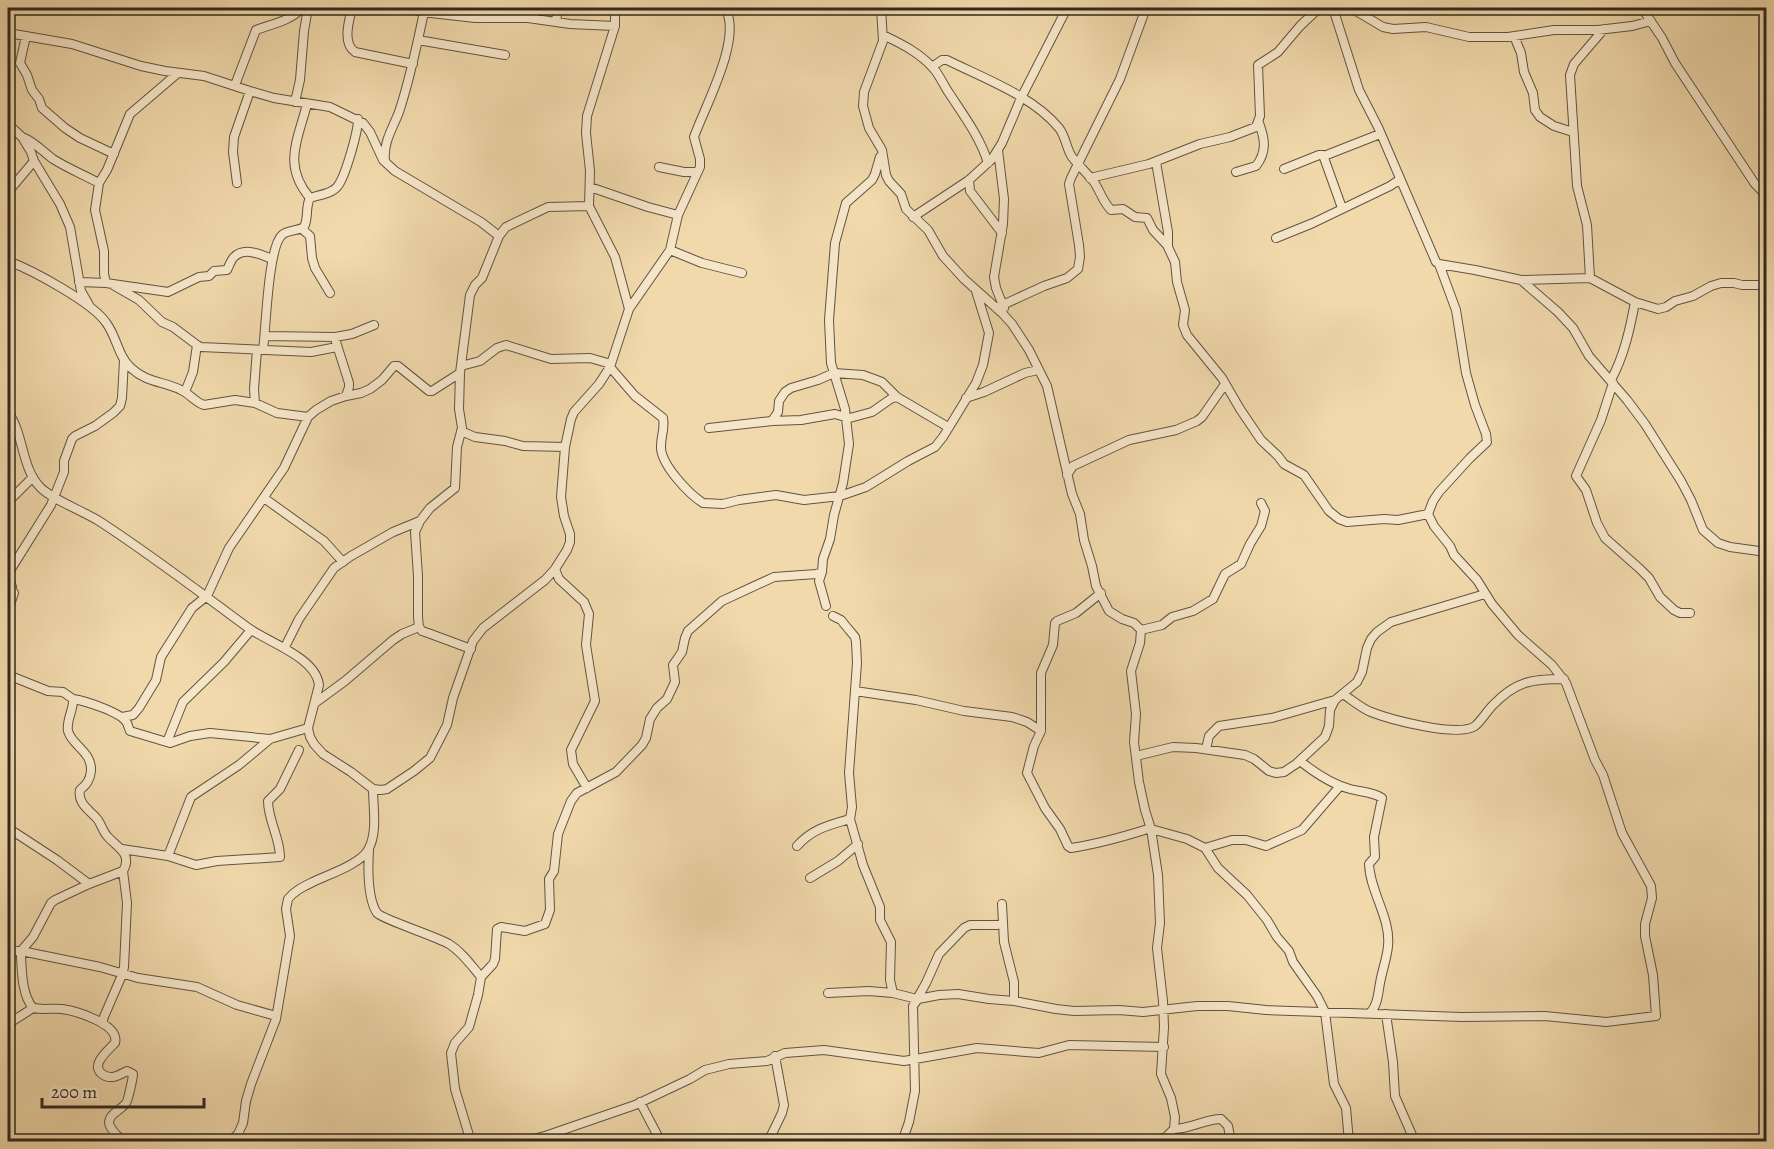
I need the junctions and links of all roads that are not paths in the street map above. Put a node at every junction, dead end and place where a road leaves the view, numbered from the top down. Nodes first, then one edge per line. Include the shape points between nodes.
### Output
1 (302, 8) edge
2 (308, 8) edge
3 (352, 8) edge
4 (408, 8) edge
5 (536, 8) edge
6 (558, 8) edge
7 (615, 8) edge
8 (725, 8) edge
9 (881, 8) edge
10 (1067, 8) edge
11 (1146, 8) edge
12 (1319, 8) edge
13 (1334, 8) edge
14 (1351, 8) edge
15 (1641, 8) edge
16 (426, 11) edge
17 (534, 19) junction
18 (1651, 21) junction
19 (556, 22) junction
20 (615, 26) junction
21 (1604, 29) junction
22 (8, 33) edge
23 (26, 36) junction
24 (883, 36) junction
25 (1514, 36) junction
26 (418, 40) junction
27 (505, 55) dead end
28 (413, 64) junction
29 (932, 67) junction
30 (178, 73) junction
31 (235, 85) junction
32 (250, 91) junction
33 (1022, 98) junction
34 (295, 102) junction
35 (307, 104) junction
36 (357, 119) junction
37 (1259, 123) junction
38 (8, 124) edge
39 (1573, 132) junction
40 (1380, 134) junction
41 (22, 137) junction
42 (882, 150) junction
43 (998, 150) junction
44 (114, 154) junction
45 (1324, 156) junction
46 (34, 161) junction
47 (385, 161) junction
48 (1156, 162) junction
49 (988, 163) junction
50 (1078, 164) junction
51 (658, 166) dead end
52 (1284, 169) dead end
53 (698, 172) junction
54 (1236, 172) dead end
55 (1090, 178) junction
56 (969, 180) junction
57 (1399, 180) junction
58 (99, 183) junction
59 (237, 183) dead end
60 (590, 186) junction
61 (8, 192) edge
62 (1767, 195) edge
63 (310, 198) junction
64 (589, 206) junction
65 (1342, 208) junction
66 (678, 215) junction
67 (914, 217) junction
68 (302, 229) junction
69 (1002, 233) junction
70 (499, 236) junction
71 (1276, 238) dead end
72 (1168, 248) junction
73 (670, 250) junction
74 (272, 259) junction
75 (8, 261) edge
76 (1439, 264) junction
77 (742, 273) dead end
78 (1590, 278) junction
79 (1521, 280) junction
80 (79, 282) junction
81 (109, 284) junction
82 (1767, 285) edge
83 (976, 291) junction
84 (330, 293) dead end
85 (1635, 302) junction
86 (90, 307) junction
87 (999, 307) junction
88 (629, 309) junction
89 (374, 325) dead end
90 (265, 336) junction
91 (336, 342) junction
92 (197, 345) junction
93 (260, 350) junction
94 (124, 360) junction
95 (611, 365) junction
96 (460, 369) junction
97 (1038, 370) junction
98 (834, 373) junction
99 (1612, 382) junction
100 (1225, 384) junction
101 (185, 392) junction
102 (346, 396) junction
103 (897, 397) junction
104 (966, 398) junction
105 (255, 403) junction
106 (8, 408) edge
107 (8, 413) edge
108 (308, 417) junction
109 (845, 418) junction
110 (772, 421) junction
111 (948, 427) junction
112 (709, 428) dead end
113 (461, 431) junction
114 (565, 447) junction
115 (1067, 475) junction
116 (33, 477) junction
117 (840, 496) junction
118 (54, 497) junction
119 (264, 498) junction
120 (8, 502) edge
121 (1260, 503) dead end
122 (1428, 514) junction
123 (420, 521) junction
124 (1767, 552) edge
125 (343, 561) junction
126 (555, 569) junction
127 (822, 572) junction
128 (10, 584) edge
129 (1101, 593) junction
130 (1485, 594) junction
131 (207, 596) junction
132 (826, 606) dead end
133 (8, 611) edge
134 (1690, 614) dead end
135 (833, 616) dead end
136 (420, 627) junction
137 (251, 630) junction
138 (1141, 630) junction
139 (285, 647) junction
140 (471, 650) junction
141 (8, 675) edge
142 (1564, 679) junction
143 (855, 691) junction
144 (1343, 694) junction
145 (73, 699) junction
146 (1335, 700) junction
147 (315, 703) junction
148 (122, 717) junction
149 (308, 728) junction
150 (1041, 731) junction
151 (270, 739) junction
152 (167, 742) junction
153 (1206, 749) junction
154 (299, 750) dead end
155 (1136, 756) junction
156 (1300, 761) junction
157 (1340, 786) junction
158 (587, 788) junction
159 (373, 789) junction
160 (850, 819) junction
161 (8, 828) edge
162 (1151, 829) junction
163 (858, 844) junction
164 (797, 846) dead end
165 (369, 848) junction
166 (1205, 848) junction
167 (122, 849) junction
168 (168, 856) junction
169 (123, 871) junction
170 (810, 878) dead end
171 (89, 884) junction
172 (1002, 904) dead end
173 (1003, 923) junction
174 (8, 951) edge
175 (21, 951) junction
176 (123, 973) junction
177 (481, 977) junction
178 (828, 993) dead end
179 (893, 993) junction
180 (917, 999) junction
181 (1014, 1001) junction
182 (33, 1008) junction
183 (1163, 1009) junction
184 (1326, 1012) junction
185 (1370, 1013) junction
186 (1386, 1014) junction
187 (276, 1016) junction
188 (8, 1024) edge
189 (104, 1024) junction
190 (1164, 1047) junction
191 (775, 1056) junction
192 (914, 1059) junction
193 (640, 1102) junction
194 (1174, 1129) junction
195 (1153, 1141) edge
196 (123, 1142) edge
197 (229, 1142) edge
198 (471, 1142) edge
199 (523, 1142) edge
200 (661, 1142) edge
201 (768, 1142) edge
202 (902, 1142) edge
203 (1078, 1142) edge
204 (1232, 1142) edge
205 (1349, 1142) edge
206 (1415, 1142) edge

1 - 31 street via 283,21 256,30
2 - 34 street
3 - 28 street via 348,42 351,50
4 - 16 street
5 - 17 street
6 - 19 street
7 - 20 street
8 - 53 street via 730,23 729,39 710,103 694,137 700,159
9 - 24 street
10 - 33 street
11 - 50 street via 1120,78
12 - 37 street via 1278,52 1258,65
13 - 40 street via 1359,90
14 - 25 street via 1376,24 1393,29 1426,27 1469,37
15 - 18 street
16 - 17 street via 482,19
16 - 26 street
17 - 19 street
18 - 21 street
18 - 62 street via 1755,184
19 - 20 street
20 - 60 street via 587,116
21 - 25 street
21 - 39 street via 1574,64 1570,75
22 - 23 street
23 - 30 street via 72,44 141,66
23 - 44 street via 20,63 42,108 80,138
24 - 29 street via 915,52
24 - 42 street via 863,106 869,128
25 - 39 street via 1535,110 1554,126
26 - 27 street
26 - 28 street
28 - 47 street via 385,147
29 - 33 street via 947,60
29 - 49 street via 968,120
30 - 31 street via 204,75
30 - 44 street via 131,112
31 - 32 street
32 - 34 street
32 - 59 street via 234,137
33 - 43 street
33 - 50 street via 1058,127
34 - 35 street
35 - 36 street via 330,107
35 - 63 street via 293,153 300,185
36 - 47 street via 370,132
36 - 63 street via 357,133 338,185
37 - 48 street via 1249,130
37 - 54 street via 1265,152 1256,166
38 - 41 street
39 - 78 street via 1577,186 1587,225
40 - 45 street
40 - 57 street
41 - 46 street
41 - 58 street
42 - 67 street via 886,175
42 - 98 street via 872,180 846,203 835,243 829,320
43 - 49 street
43 - 69 street via 1004,199
44 - 58 street
45 - 52 street
45 - 65 street
46 - 61 street
46 - 80 street via 68,221
47 - 70 street
48 - 55 street
48 - 72 street
49 - 56 street
50 - 55 street
50 - 87 street via 1070,184 1079,245 1078,269 1067,278
51 - 53 street
53 - 66 street
55 - 72 street via 1111,210 1123,209 1135,217 1148,218 1152,230
56 - 67 street
56 - 69 street via 970,191
57 - 65 street
57 - 76 street
58 - 81 street via 94,210
60 - 64 street
60 - 66 street
63 - 68 street
64 - 70 street via 548,207 512,223
64 - 88 street via 615,257
65 - 71 street
66 - 73 street
67 - 83 street
68 - 74 street via 283,234
68 - 84 street via 310,236 315,268
69 - 87 street via 994,278
70 - 96 street via 470,295
72 - 100 street via 1175,262 1187,335
73 - 77 street
73 - 88 street
74 - 81 street via 244,252 234,257 226,270 214,271 168,292
74 - 90 street
75 - 86 street
76 - 79 street
76 - 122 street via 1456,310 1470,391 1487,441 1439,492
78 - 79 street
78 - 85 street
79 - 99 street via 1567,321 1589,356
80 - 81 street
80 - 86 street
81 - 92 street via 139,300 162,322
82 - 85 street via 1721,283 1658,309
83 - 87 street
83 - 104 street via 989,333 981,373
85 - 99 street via 1631,328
86 - 94 street via 108,325
87 - 97 street
88 - 95 street
89 - 91 street
90 - 91 street
90 - 93 street
91 - 93 street via 311,352
91 - 102 street via 349,383
92 - 93 street
92 - 101 street
93 - 105 street
94 - 101 street via 149,380
94 - 118 street via 120,406 72,439
95 - 96 street via 590,358 551,359 506,345
95 - 114 street via 574,412
95 - 117 street via 635,396 663,418 663,456 674,474 703,503 723,504 776,495 804,500
96 - 102 street via 429,391 396,366 370,389
96 - 113 street
97 - 104 street
97 - 115 street via 1047,386
98 - 103 street via 869,376
98 - 109 street
98 - 110 street via 785,392
99 - 124 street via 1681,481 1703,530 1718,543
99 - 134 street via 1601,420 1576,476 1586,490 1605,538 1645,574 1669,606
100 - 115 street via 1197,422 1129,440 1074,466
100 - 122 street via 1261,440 1284,464 1304,475 1328,510 1339,519 1398,520
101 - 105 street via 204,405 229,400
102 - 108 street via 323,405
103 - 109 street via 866,414
103 - 111 street
104 - 111 street
105 - 108 street via 277,412
106 - 107 street
107 - 116 street
108 - 119 street via 284,468
109 - 110 street via 835,414
109 - 117 street via 849,444
110 - 112 street
111 - 117 street via 935,447 866,487
113 - 114 street via 524,447
113 - 123 street via 455,488
114 - 126 street via 561,506 570,542
115 - 129 street
116 - 118 street
116 - 120 street
117 - 127 street
118 - 128 street via 11,569
118 - 131 street via 102,523
119 - 125 street via 324,542
119 - 131 street via 229,548
121 - 138 street via 1265,511 1261,526 1241,564 1225,574 1215,598 1193,611 1172,616 1162,625
122 - 130 street
123 - 125 street
123 - 136 street via 415,532
125 - 139 street via 328,575
126 - 140 street via 483,628 472,641
126 - 158 street via 559,579 584,602 589,614 586,645 595,701 571,750 573,764
127 - 132 street via 819,581
127 - 158 street via 771,578 722,601 691,627 673,665 675,682 671,692 653,714 642,745 616,772
128 - 133 street via 14,595
129 - 138 street via 1109,611 1134,622
129 - 150 street via 1076,613 1055,623 1053,645 1041,673
130 - 142 street via 1518,635
130 - 144 street via 1384,626 1368,644 1360,677
131 - 137 street
131 - 148 street via 192,608 160,657 156,680 139,708 133,715
135 - 143 street via 855,637
136 - 140 street
136 - 147 street via 393,640
137 - 139 street
137 - 152 street via 183,702
138 - 155 street via 1131,676
139 - 147 street via 318,679
140 - 159 street via 447,725 430,758 387,789
141 - 145 street via 48,691 63,692
142 - 144 street via 1516,685 1474,726 1465,728 1412,724 1369,711
142 - 186 street via 1623,833 1651,886 1645,936 1656,1016 1606,1022 1545,1016
143 - 150 street via 1012,717
143 - 160 street
144 - 146 street
145 - 148 street
145 - 167 street via 69,733 91,765 90,777 79,797 108,837
146 - 153 street via 1272,718 1219,726 1209,736
146 - 156 street via 1327,734
147 - 149 street
148 - 152 street via 130,731
149 - 151 street
149 - 159 street via 323,754
150 - 162 street via 1027,775 1068,847
151 - 152 street via 210,733
151 - 168 street via 191,797
153 - 155 street via 1177,747
153 - 156 street via 1248,756 1275,772 1287,770
154 - 168 street via 280,789 268,801 280,857 196,865
155 - 162 street
156 - 157 street
157 - 166 street via 1294,835 1266,846 1232,840
157 - 185 street via 1380,796 1383,801 1374,837 1375,857 1369,864 1388,947 1376,1004
158 - 177 street via 571,801 558,834 545,924 525,931 497,929 495,959
159 - 165 street
160 - 163 street
160 - 164 street via 816,830
161 - 171 street
162 - 166 street
162 - 183 street via 1158,874 1157,948
163 - 170 street
163 - 179 street via 880,907 880,920 891,942
165 - 177 street via 372,900 381,918 448,944
165 - 187 street via 355,861 289,897 286,909 290,936
166 - 184 street via 1289,951
167 - 168 street
167 - 169 street via 126,864
169 - 171 street
169 - 176 street via 127,903
171 - 175 street via 51,903
172 - 173 street
173 - 180 street via 970,925 958,934 939,954
173 - 181 street
174 - 175 street
175 - 176 street
175 - 182 street via 25,989
176 - 187 street via 196,987
176 - 189 street
177 - 198 street via 469,1027 451,1053 455,1089
178 - 179 street
179 - 180 street
180 - 181 street via 958,994
180 - 192 street via 912,1009
181 - 183 street via 1074,1011
182 - 188 street
182 - 189 street via 62,1009
183 - 184 street via 1228,1006
183 - 190 street
184 - 185 street
184 - 205 street via 1334,1084 1346,1108
185 - 186 street
186 - 206 street via 1395,1096
187 - 197 street via 251,1084 243,1123
189 - 196 street via 117,1040 100,1060 99,1071 110,1077 130,1071 133,1077 126,1103 109,1121
190 - 192 street via 1069,1045 1039,1053 977,1048
190 - 194 street via 1161,1074 1173,1104
191 - 192 street via 824,1050
191 - 193 street via 767,1061 705,1070
191 - 201 street via 784,1106
192 - 202 street via 914,1100
193 - 199 street
193 - 200 street
194 - 195 street
194 - 204 street via 1221,1119 1228,1126
195 - 203 street via 1099,1138

